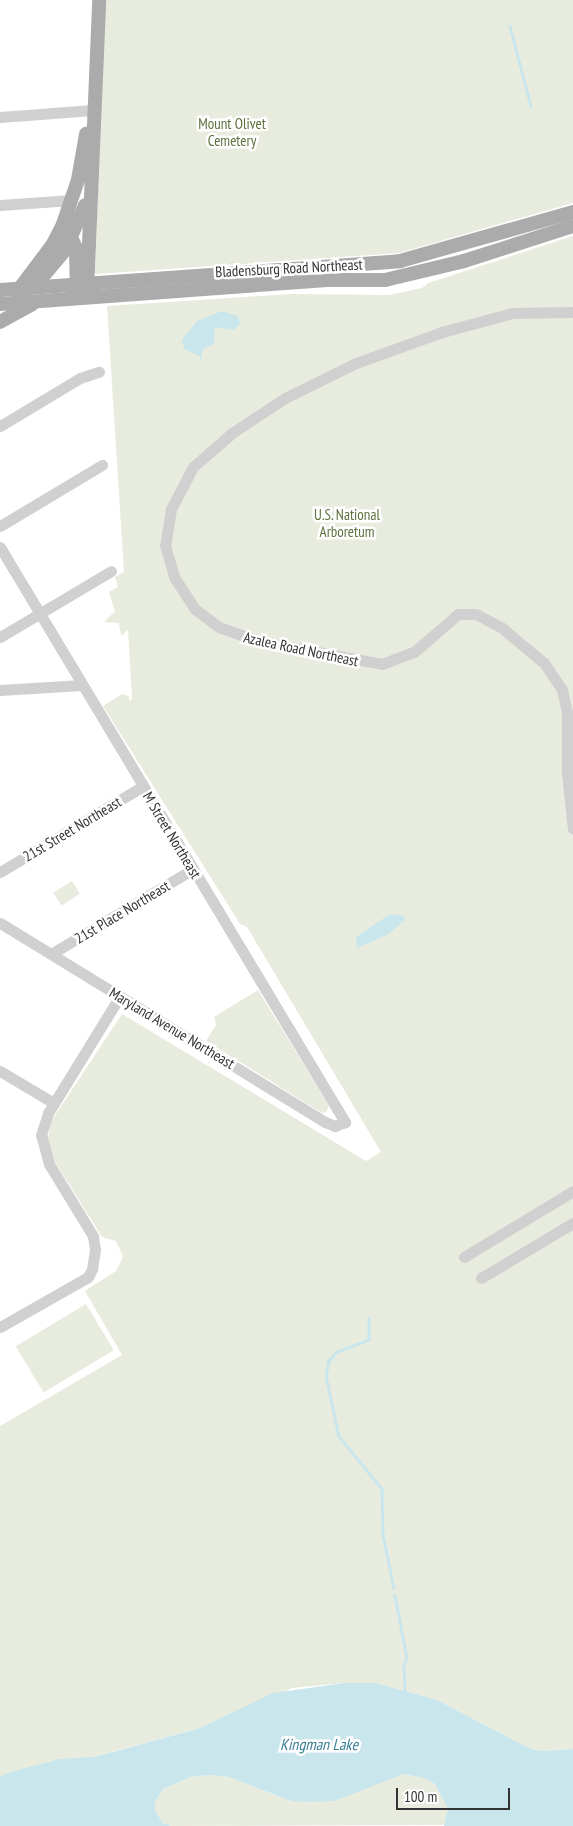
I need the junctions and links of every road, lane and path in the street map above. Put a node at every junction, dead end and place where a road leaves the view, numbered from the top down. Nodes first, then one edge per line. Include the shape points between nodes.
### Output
1 (99, 0) edge
2 (93, 116) junction
3 (0, 117) edge
4 (91, 188) junction
5 (72, 200) junction
6 (0, 205) edge
7 (573, 212) edge
8 (63, 224) junction
9 (573, 226) edge
10 (72, 238) junction
11 (223, 282) junction
12 (25, 288) junction
13 (0, 290) edge
14 (82, 291) junction
15 (35, 302) junction
16 (2, 306) edge
17 (573, 312) edge
18 (0, 322) edge
19 (99, 372) dead end
20 (0, 426) edge
21 (102, 465) dead end
22 (0, 526) edge
23 (0, 547) edge
24 (111, 571) dead end
25 (39, 614) junction
26 (0, 637) edge
27 (82, 685) junction
28 (0, 690) edge
29 (143, 786) junction
30 (573, 830) edge
31 (193, 869) junction
32 (0, 872) edge
33 (0, 923) edge
34 (51, 954) junction
35 (120, 996) junction
36 (0, 1071) edge
37 (54, 1103) junction
38 (345, 1122) joint
39 (573, 1191) edge
40 (569, 1226) edge
41 (464, 1257) dead end
42 (481, 1278) dead end
43 (0, 1327) edge

1 - 2 main road
2 - 3 street
2 - 4 main road
2 - 5 main road
4 - 10 main road
4 - 14 main road
5 - 6 street
5 - 8 main road
7 - 11 main road, Bladensburg Road Northeast via 400,261
8 - 10 main road
8 - 12 main road
9 - 11 main road, Bladensburg Road Northeast via 403,277
10 - 12 main road via 56,263
10 - 14 main road
11 - 14 main road, Bladensburg Road Northeast
12 - 13 main road, Bladensburg Road Northeast
12 - 14 main road, Bladensburg Road Northeast
12 - 16 main road
14 - 15 main road, Bladensburg Road Northeast
15 - 16 main road, Bladensburg Road Northeast
15 - 18 main road
17 - 30 street, Azalea Road Northeast via 512,313 456,328 356,363 290,395 232,434 193,467 172,509 165,545 174,577 195,609 219,627 258,641 382,664 414,652 450,618 461,613 479,615 502,628 544,663 562,690 567,712 567,773
19 - 20 street via 80,378
21 - 22 street
23 - 25 street, M Street Northeast
24 - 25 street
25 - 26 street
25 - 27 street, M Street Northeast
27 - 28 street
27 - 29 street, M Street Northeast
29 - 31 street, M Street Northeast
29 - 32 street, 21st Street Northeast
31 - 34 street, 21st Place Northeast
31 - 38 street, M Street Northeast
33 - 34 street, Maryland Avenue Northeast
34 - 35 street, Maryland Avenue Northeast
35 - 37 street
35 - 38 street, Maryland Avenue Northeast via 325,1122 335,1126
36 - 37 street
37 - 43 street via 42,1127 43,1148 93,1236 94,1261 88,1277
39 - 41 street
40 - 42 street

